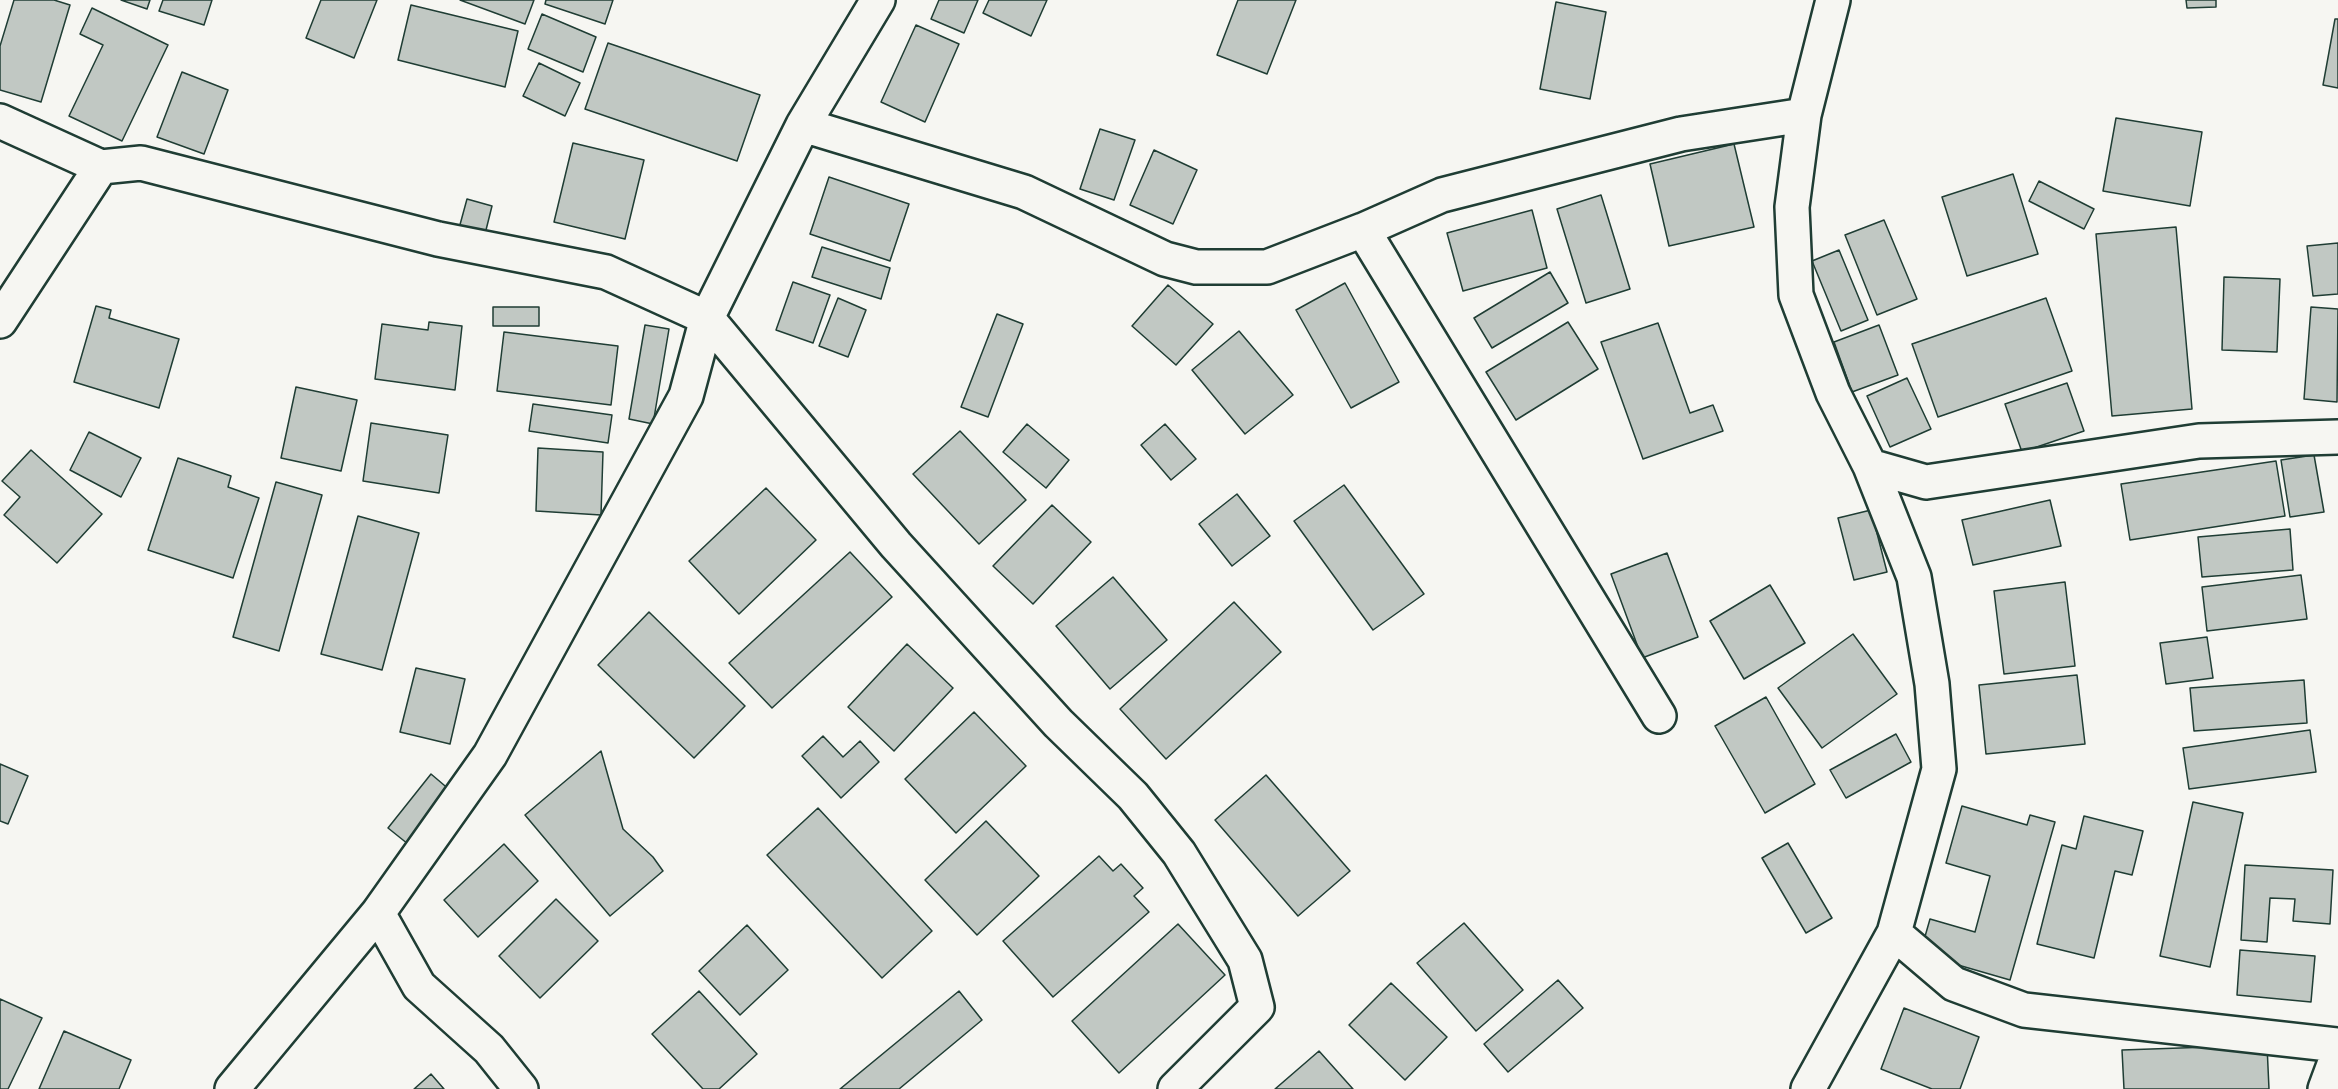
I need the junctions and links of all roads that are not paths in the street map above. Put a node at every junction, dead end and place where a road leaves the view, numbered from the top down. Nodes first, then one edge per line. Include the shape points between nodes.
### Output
1 (878, 0) edge
2 (1833, 0) edge
3 (1804, 115) junction
4 (0, 121) edge
5 (803, 125) junction
6 (101, 167) junction
7 (1363, 230) junction
8 (707, 318) junction
9 (0, 321) edge
10 (2338, 441) edge
11 (1870, 466) junction
12 (1659, 716) dead end
13 (378, 913) junction
14 (1894, 933) junction
15 (2338, 1045) edge
16 (2338, 1054) edge
17 (232, 1089) edge
18 (521, 1089) edge
19 (1175, 1089) edge
20 (1808, 1089) edge
21 (2325, 1089) edge

1 - 5 street
2 - 3 street
3 - 7 street via 1681,134 1453,192
3 - 11 street via 1792,207 1796,295 1833,393
4 - 6 street
5 - 7 street via 1024,192 1165,259 1196,267 1268,267
5 - 8 street
6 - 8 street via 141,163 438,238 606,272
6 - 9 street
7 - 12 street
8 - 13 street via 686,396 490,755
8 - 19 street via 896,545 1058,723 1133,796 1179,853 1209,899 1245,960 1257,1007
10 - 11 street via 2199,441 1926,482
11 - 14 street via 1914,577 1932,684 1939,769
13 - 17 street
13 - 18 street via 419,986 489,1048
14 - 15 street via 1954,984 2024,1010
14 - 20 street
16 - 21 street

